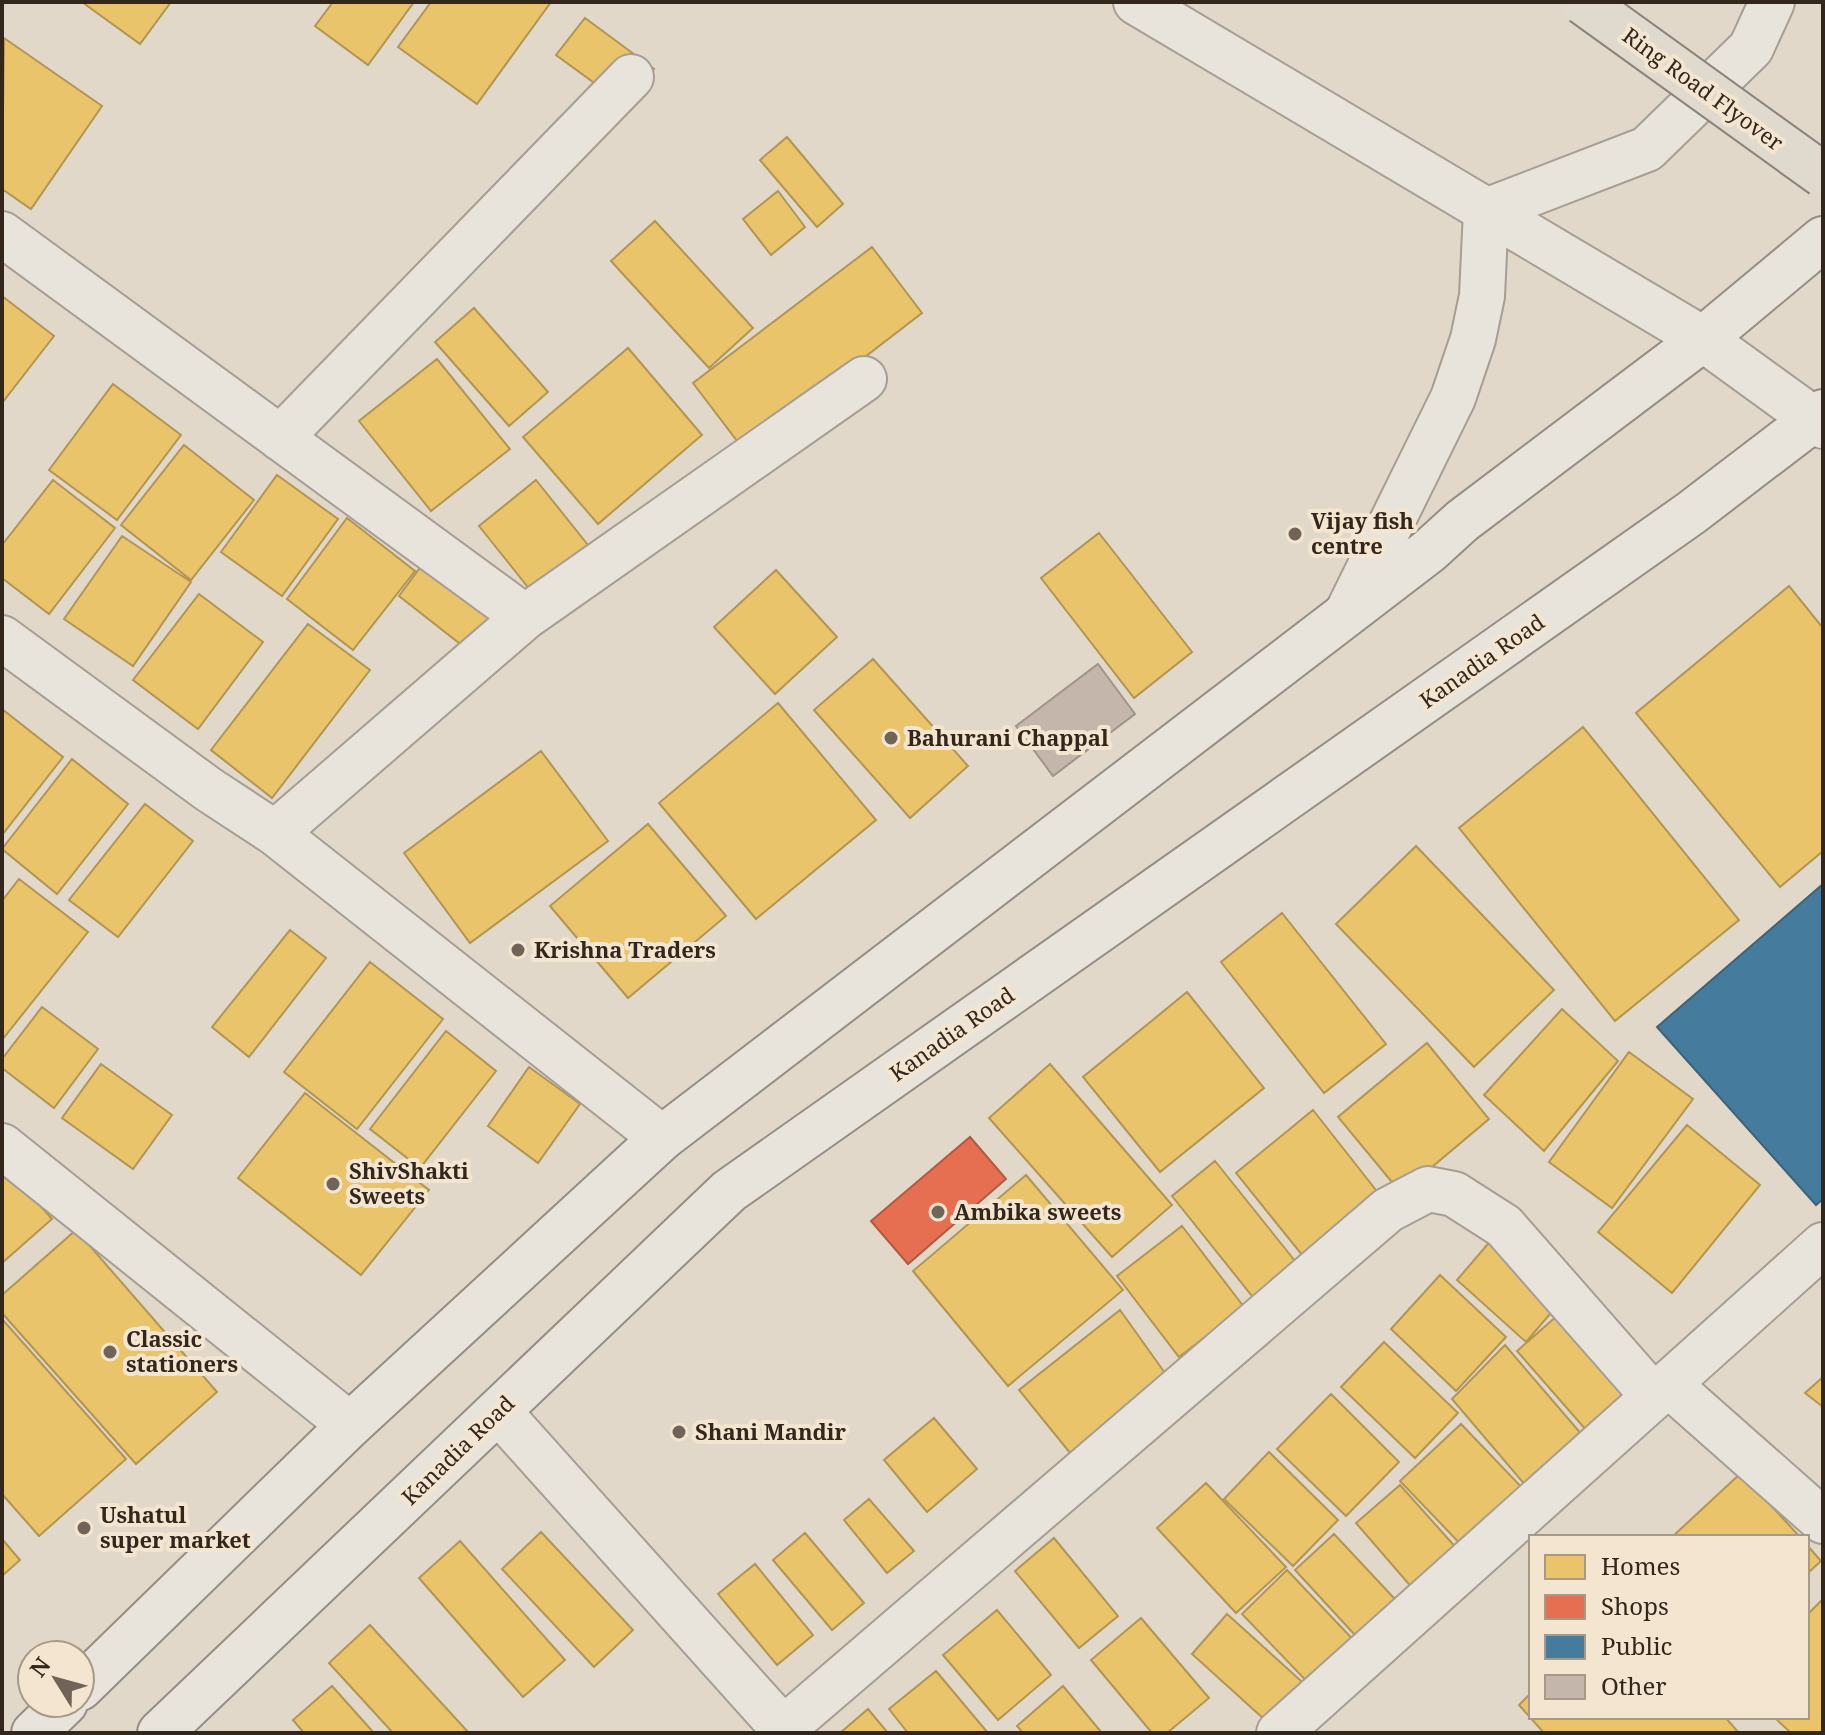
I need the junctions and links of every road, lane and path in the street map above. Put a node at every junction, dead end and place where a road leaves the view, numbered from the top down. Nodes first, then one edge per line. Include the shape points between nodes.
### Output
1 (1136, 2) edge
2 (1583, 2) edge
3 (1772, 2) edge
4 (631, 77) dead end
5 (1823, 175) edge
6 (1486, 211) junction
7 (2, 234) edge
8 (1823, 239) edge
9 (1703, 339) junction
10 (864, 379) dead end
11 (1820, 419) edge
12 (280, 438) junction
13 (1347, 613) junction
14 (525, 617) junction
15 (2, 638) edge
16 (275, 833) junction
17 (662, 1138) junction
18 (2, 1146) edge
19 (1823, 1245) edge
20 (1661, 1390) junction
21 (499, 1412) junction
22 (350, 1425) junction
23 (1823, 1521) edge
24 (96, 1672) edge
25 (48, 1719) edge
26 (785, 1731) edge
27 (34, 1733) edge
28 (160, 1733) edge
29 (1279, 1733) edge

1 - 6 street
2 - 5 main road, Ring Road Flyover, bridge
3 - 6 street via 1751,48 1647,149
4 - 12 street
6 - 9 street
6 - 13 street via 1482,296 1453,398
7 - 12 street
8 - 9 street
9 - 11 street
9 - 13 street
10 - 14 street
11 - 21 street, Kanadia Road via 729,1191
12 - 14 street
13 - 17 street
14 - 16 street
15 - 16 street
16 - 17 street
17 - 22 street
18 - 22 street
19 - 20 street
20 - 23 street
20 - 26 street via 1504,1226 1454,1194 1428,1189 1388,1210
20 - 29 street
21 - 26 street
21 - 28 street, Kanadia Road
22 - 24 street
25 - 27 street

